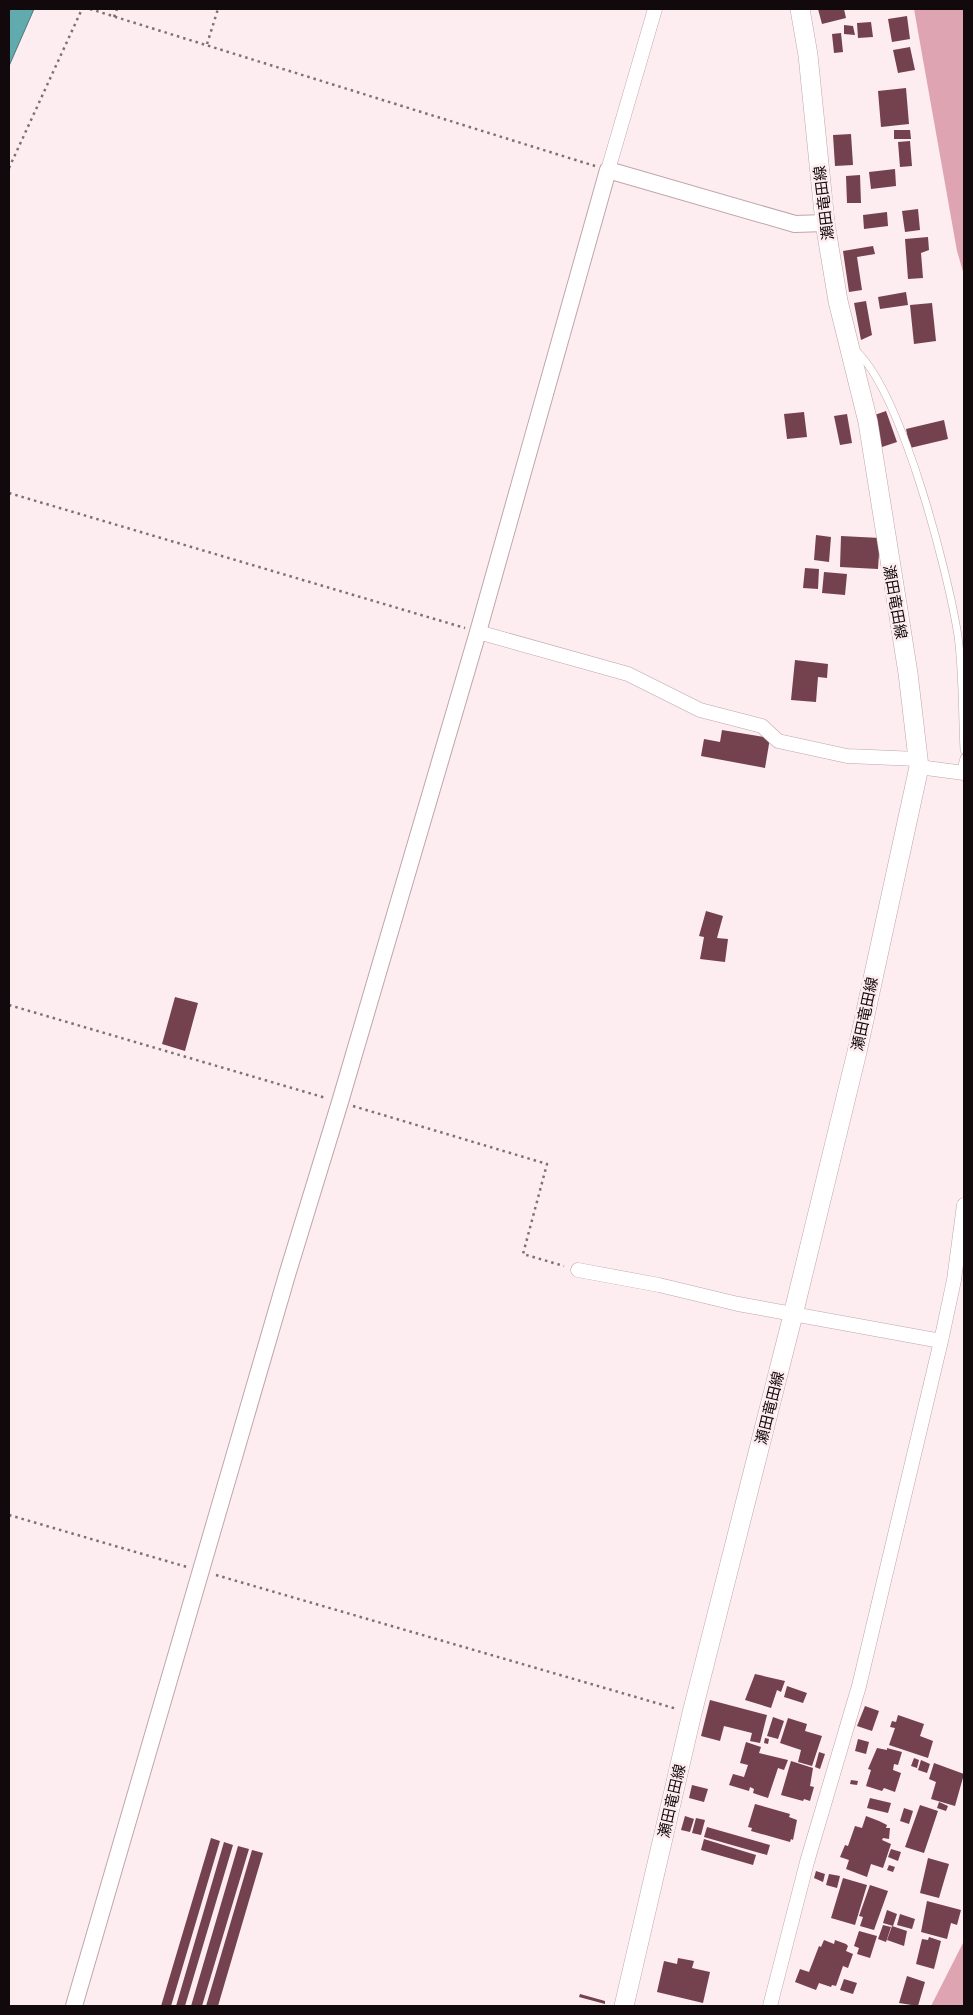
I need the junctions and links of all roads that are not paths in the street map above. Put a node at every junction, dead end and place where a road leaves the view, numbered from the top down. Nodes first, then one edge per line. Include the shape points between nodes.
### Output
1 (655, 9) edge
2 (800, 9) edge
3 (608, 170) junction
4 (824, 223) junction
5 (849, 345) junction
6 (478, 632) junction
7 (964, 750) edge
8 (964, 758) edge
9 (918, 763) junction
10 (962, 773) edge
11 (964, 1205) edge
12 (578, 1270) road end
13 (793, 1315) junction
14 (941, 1341) junction
15 (74, 2006) edge
16 (624, 2006) edge
17 (770, 2006) edge

1 - 3 street
2 - 4 main road, 瀬田竜田線 via 808,55
3 - 4 street via 795,224
3 - 6 street
4 - 5 main road, 瀬田竜田線
5 - 7 lane via 865,359 893,410 945,571 958,638
5 - 9 main road, 瀬田竜田線 via 868,422 908,673
6 - 9 street via 628,674 700,710 762,726 778,741 847,756
6 - 15 street
8 - 10 lane
9 - 10 street
9 - 13 main road, 瀬田竜田線 via 857,1052
11 - 14 street via 954,1280
12 - 13 street
13 - 14 street
13 - 16 main road, 瀬田竜田線 via 692,1713
14 - 17 street via 859,1686 807,1862

